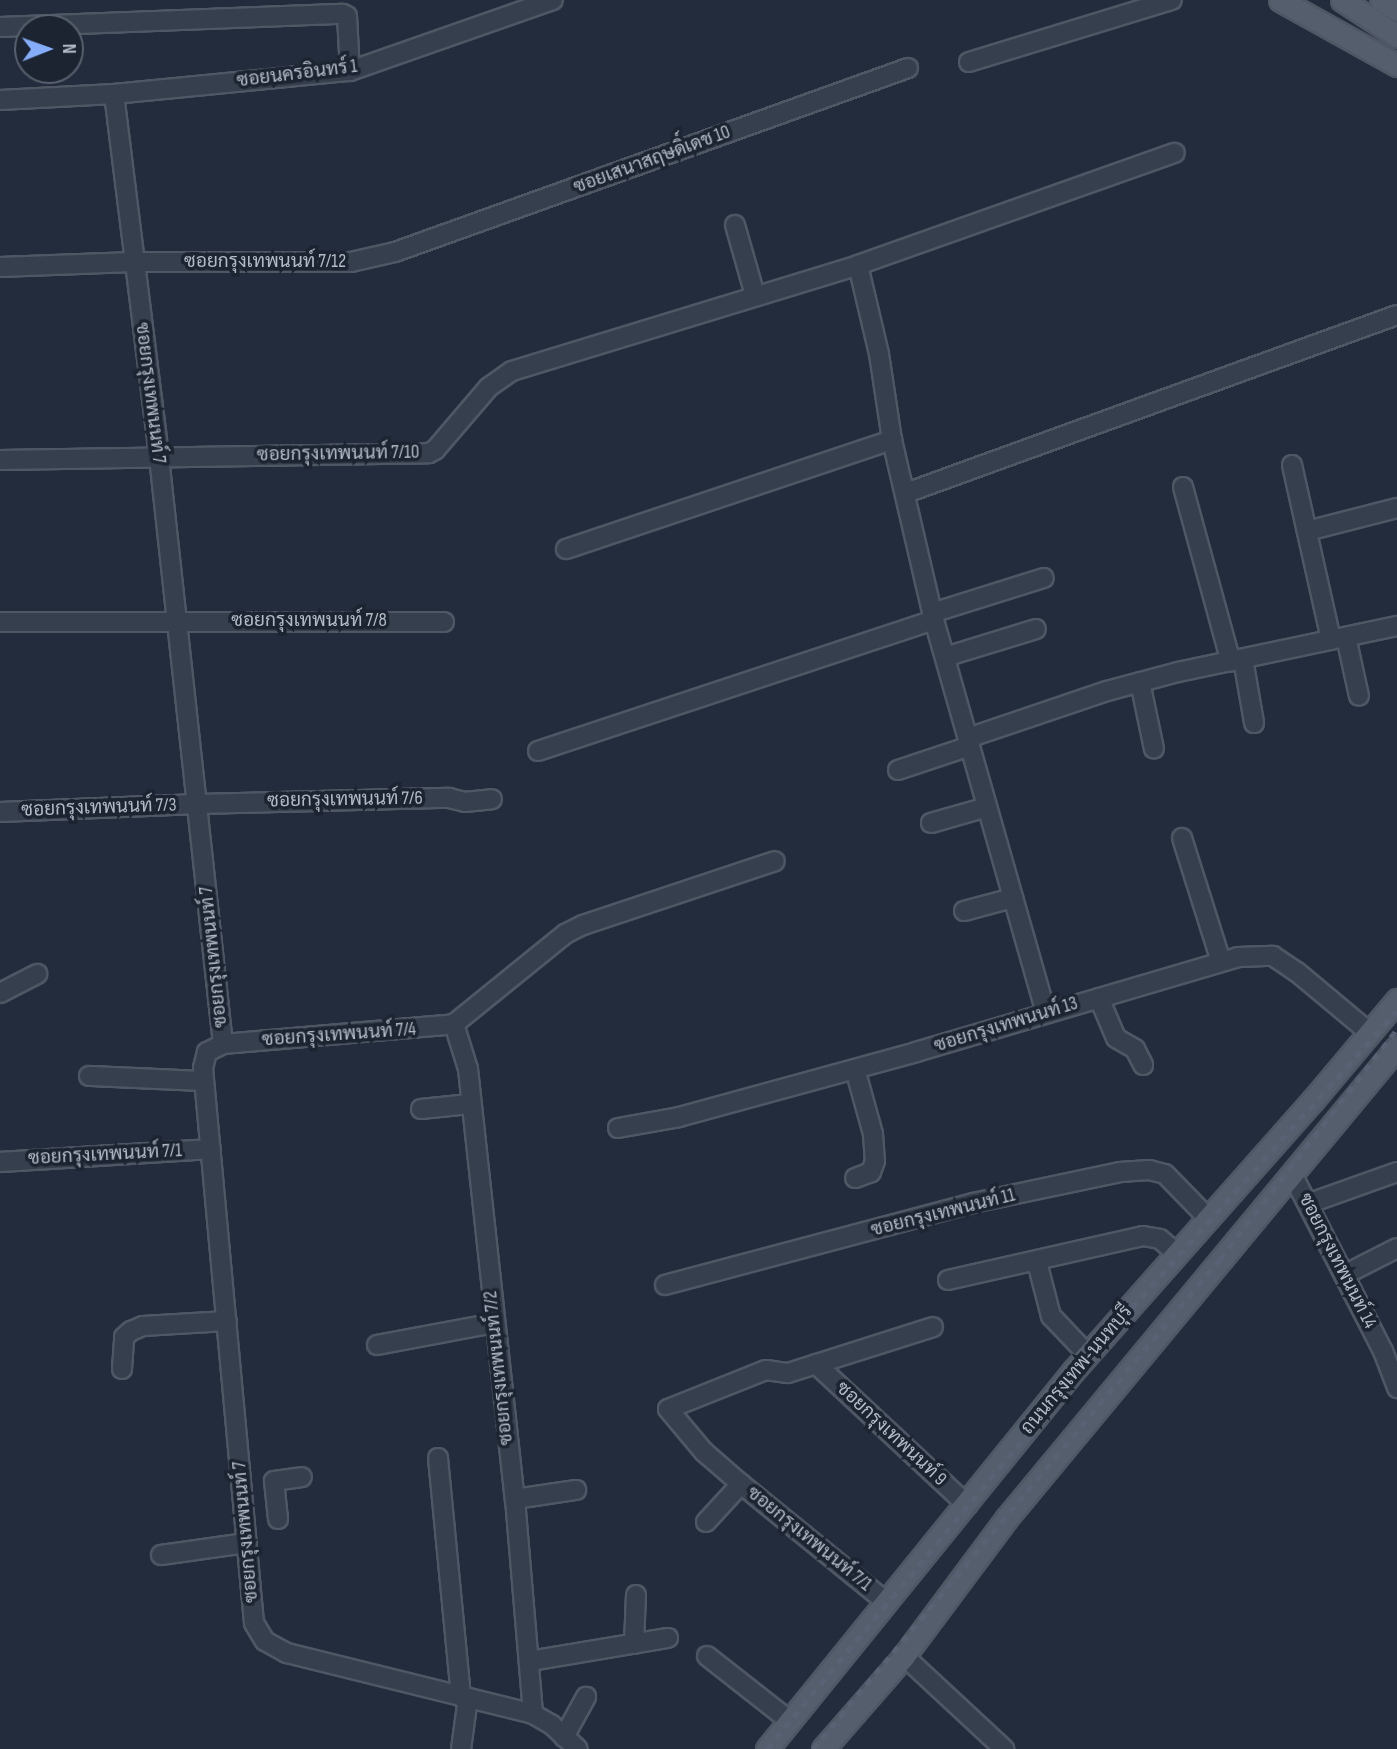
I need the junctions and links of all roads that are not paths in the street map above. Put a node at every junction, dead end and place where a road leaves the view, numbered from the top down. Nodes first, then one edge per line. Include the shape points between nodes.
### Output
1 (553, 0) edge
2 (1172, 0) edge
3 (1280, 0) edge
4 (1306, 0) edge
5 (1342, 0) edge
6 (1378, 6) edge
7 (263, 8) edge
8 (1397, 10) edge
9 (0, 27) edge
10 (1397, 36) edge
11 (969, 62) dead end
12 (1395, 64) edge
13 (908, 68) dead end
14 (350, 71) junction
15 (114, 94) junction
16 (0, 100) edge
17 (1175, 153) dead end
18 (735, 225) dead end
19 (395, 252) joint
20 (133, 262) junction
21 (858, 265) junction
22 (0, 267) edge
23 (755, 295) junction
24 (1397, 315) edge
25 (892, 440) junction
26 (159, 457) junction
27 (0, 460) edge
28 (1292, 465) dead end
29 (1183, 487) dead end
30 (905, 493) junction
31 (1397, 508) edge
32 (1307, 531) junction
33 (566, 549) dead end
34 (1044, 578) dead end
35 (933, 616) junction
36 (174, 620) junction
37 (0, 622) edge
38 (444, 622) dead end
39 (1397, 626) edge
40 (1036, 629) dead end
41 (1338, 638) junction
42 (945, 657) junction
43 (1237, 660) junction
44 (1140, 682) junction
45 (1359, 696) dead end
46 (1254, 723) dead end
47 (969, 742) junction
48 (1154, 749) dead end
49 (538, 751) dead end
50 (898, 770) dead end
51 (492, 799) dead end
52 (198, 804) junction
53 (987, 807) junction
54 (0, 813) edge
55 (931, 822) dead end
56 (1182, 838) dead end
57 (775, 861) dead end
58 (1013, 898) junction
59 (964, 911) dead end
60 (1221, 962) junction
61 (37, 974) dead end
62 (0, 993) edge
63 (1100, 998) junction
64 (1397, 1000) edge
65 (1046, 1012) junction
66 (454, 1024) junction
67 (1370, 1033) junction
68 (223, 1044) junction
69 (1397, 1047) edge
70 (1143, 1065) dead end
71 (855, 1069) junction
72 (89, 1076) dead end
73 (204, 1081) junction
74 (470, 1104) junction
75 (421, 1109) dead end
76 (618, 1128) dead end
77 (211, 1149) junction
78 (0, 1162) edge
79 (1397, 1172) edge
80 (1292, 1174) junction
81 (855, 1178) dead end
82 (1310, 1203) junction
83 (1207, 1217) junction
84 (1397, 1248) edge
85 (1177, 1254) junction
86 (1037, 1262) junction
87 (1343, 1275) junction
88 (948, 1280) dead end
89 (665, 1285) dead end
90 (227, 1321) junction
91 (495, 1323) junction
92 (933, 1327) dead end
93 (377, 1345) dead end
94 (1088, 1355) junction
95 (816, 1364) junction
96 (121, 1369) dead end
97 (1396, 1378) edge
98 (438, 1458) dead end
99 (302, 1477) dead end
100 (274, 1481) junction
101 (741, 1484) junction
102 (242, 1486) junction
103 (576, 1490) dead end
104 (515, 1499) junction
105 (967, 1504) junction
106 (278, 1518) dead end
107 (706, 1522) dead end
108 (246, 1544) junction
109 (161, 1555) dead end
110 (636, 1595) dead end
111 (885, 1601) junction
112 (668, 1637) dead end
113 (634, 1644) junction
114 (707, 1656) dead end
115 (904, 1656) junction
116 (530, 1661) junction
117 (465, 1697) junction
118 (586, 1697) dead end
119 (533, 1714) junction
120 (790, 1720) junction
121 (571, 1743) edge
122 (461, 1749) edge
123 (767, 1749) edge
124 (823, 1749) edge
125 (1004, 1749) edge

1 - 14 street, ซอยนครอินทร์ 1
2 - 11 street
3 - 12 main road
4 - 12 main road via 1384,51
5 - 6 main road
6 - 8 main road
6 - 10 main road
7 - 9 street
7 - 14 street via 347,16
13 - 19 street, ซอยเสนาสฤษดิ์เดช 10
14 - 15 street, ซอยนครอินทร์ 1
15 - 16 street, ซอยนครอินทร์ 1
15 - 20 street, ซอยกรุงเทพนนท์ 7
17 - 21 street, ซอยกรุงเทพนนท์ 7/10
18 - 23 street
19 - 20 street, ซอยกรุงเทพนนท์ 7/12 via 351,262
20 - 22 street, ซอยกรุงเทพนนท์ 7/12
20 - 26 street, ซอยกรุงเทพนนท์ 7
21 - 23 street, ซอยกรุงเทพนนท์ 7/10
21 - 25 street via 879,354
23 - 26 street, ซอยกรุงเทพนนท์ 7/10 via 512,370 489,387 429,453
24 - 30 street
25 - 30 street
25 - 33 street
26 - 27 street, ซอยกรุงเทพนนท์ 7/10
26 - 36 street, ซอยกรุงเทพนนท์ 7
28 - 32 street
29 - 43 street
30 - 35 street
31 - 32 street
32 - 41 street
34 - 35 street
35 - 42 street
35 - 49 street
36 - 37 street, ซอยกรุงเทพนนท์ 7/8
36 - 38 street, ซอยกรุงเทพนนท์ 7/8
36 - 52 street, ซอยกรุงเทพนนท์ 7
39 - 41 street
40 - 42 street
41 - 43 street
41 - 45 street
42 - 47 street
43 - 44 street
43 - 46 street
44 - 47 street
44 - 48 street
47 - 50 street
47 - 53 street
51 - 52 street, ซอยกรุงเทพนนท์ 7/6
52 - 54 street, ซอยกรุงเทพนนท์ 7/3
52 - 68 street, ซอยกรุงเทพนนท์ 7
53 - 55 street
53 - 58 street
56 - 60 street
57 - 66 street via 574,929
58 - 59 street
58 - 65 street
60 - 63 street, ซอยกรุงเทพนนท์ 13
60 - 67 street, ซอยกรุงเทพนนท์ 13 via 1273,956
61 - 62 street
63 - 65 street, ซอยกรุงเทพนนท์ 13
63 - 70 street via 1116,1038 1135,1049
64 - 67 main road, ถนนกรุงเทพ-นนทบุรี
65 - 71 street, ซอยกรุงเทพนนท์ 13
66 - 68 street, ซอยกรุงเทพนนท์ 7/4
66 - 74 street, ซอยกรุงเทพนนท์ 7/2 via 468,1069
67 - 83 main road, ถนนกรุงเทพ-นนทบุรี
68 - 73 street, ซอยกรุงเทพนนท์ 7 via 207,1052
69 - 80 main road, ถนนกรุงเทพ-นนทบุรี
71 - 76 street, ซอยกรุงเทพนนท์ 13 via 679,1117
71 - 81 street via 873,1134 875,1161 871,1172
72 - 73 street
73 - 77 street, ซอยกรุงเทพนนท์ 7
74 - 75 street
74 - 91 street, ซอยกรุงเทพนนท์ 7/2
77 - 78 street, ซอยกรุงเทพนนท์ 7/1
77 - 90 street, ซอยกรุงเทพนนท์ 7
79 - 82 street
80 - 82 street, ซอยกรุงเทพนนท์ 14
80 - 115 main road, ถนนกรุงเทพ-นนทบุรี via 1006,1519
82 - 87 street, ซอยกรุงเทพนนท์ 14
83 - 85 main road, ถนนกรุงเทพ-นนทบุรี
83 - 89 street, ซอยกรุงเทพนนท์ 11 via 1165,1174 1120,1172 973,1203
84 - 87 street
85 - 86 street via 1160,1239 1143,1236
85 - 94 main road, ถนนกรุงเทพ-นนทบุรี
86 - 88 street
86 - 94 street via 1051,1316
87 - 97 street, ซอยกรุงเทพนนท์ 14
90 - 96 street via 143,1326 131,1331 124,1337
90 - 102 street, ซอยกรุงเทพนนท์ 7
91 - 93 street
91 - 104 street, ซอยกรุงเทพนนท์ 7/2
92 - 95 street
94 - 105 main road, ถนนกรุงเทพ-นนทบุรี
95 - 101 street via 788,1373 766,1370 668,1409 704,1452
95 - 105 street, ซอยกรุงเทพนนท์ 9
98 - 117 street
99 - 100 street
100 - 102 street
100 - 106 street
101 - 107 street, ซอยกรุงเทพนนท์ 7/1
101 - 111 street, ซอยกรุงเทพนนท์ 7/1
102 - 108 street, ซอยกรุงเทพนนท์ 7
103 - 104 street
104 - 116 street, ซอยกรุงเทพนนท์ 7/2
105 - 111 main road, ถนนกรุงเทพ-นนทบุรี
108 - 109 street
108 - 117 street, ซอยกรุงเทพนนท์ 7 via 254,1623 265,1642 287,1653
110 - 113 street
111 - 120 main road, ถนนกรุงเทพ-นนทบุรี
112 - 113 street
113 - 116 street
114 - 120 street
115 - 124 main road, ถนนกรุงเทพ-นนทบุรี
115 - 125 street
116 - 119 street, ซอยกรุงเทพนนท์ 7/2
117 - 119 street, ซอยกรุงเทพนนท์ 7
117 - 122 street
118 - 121 street
119 - 121 street, ซอยกรุงเทพนนท์ 7
120 - 123 main road, ถนนกรุงเทพ-นนทบุรี

